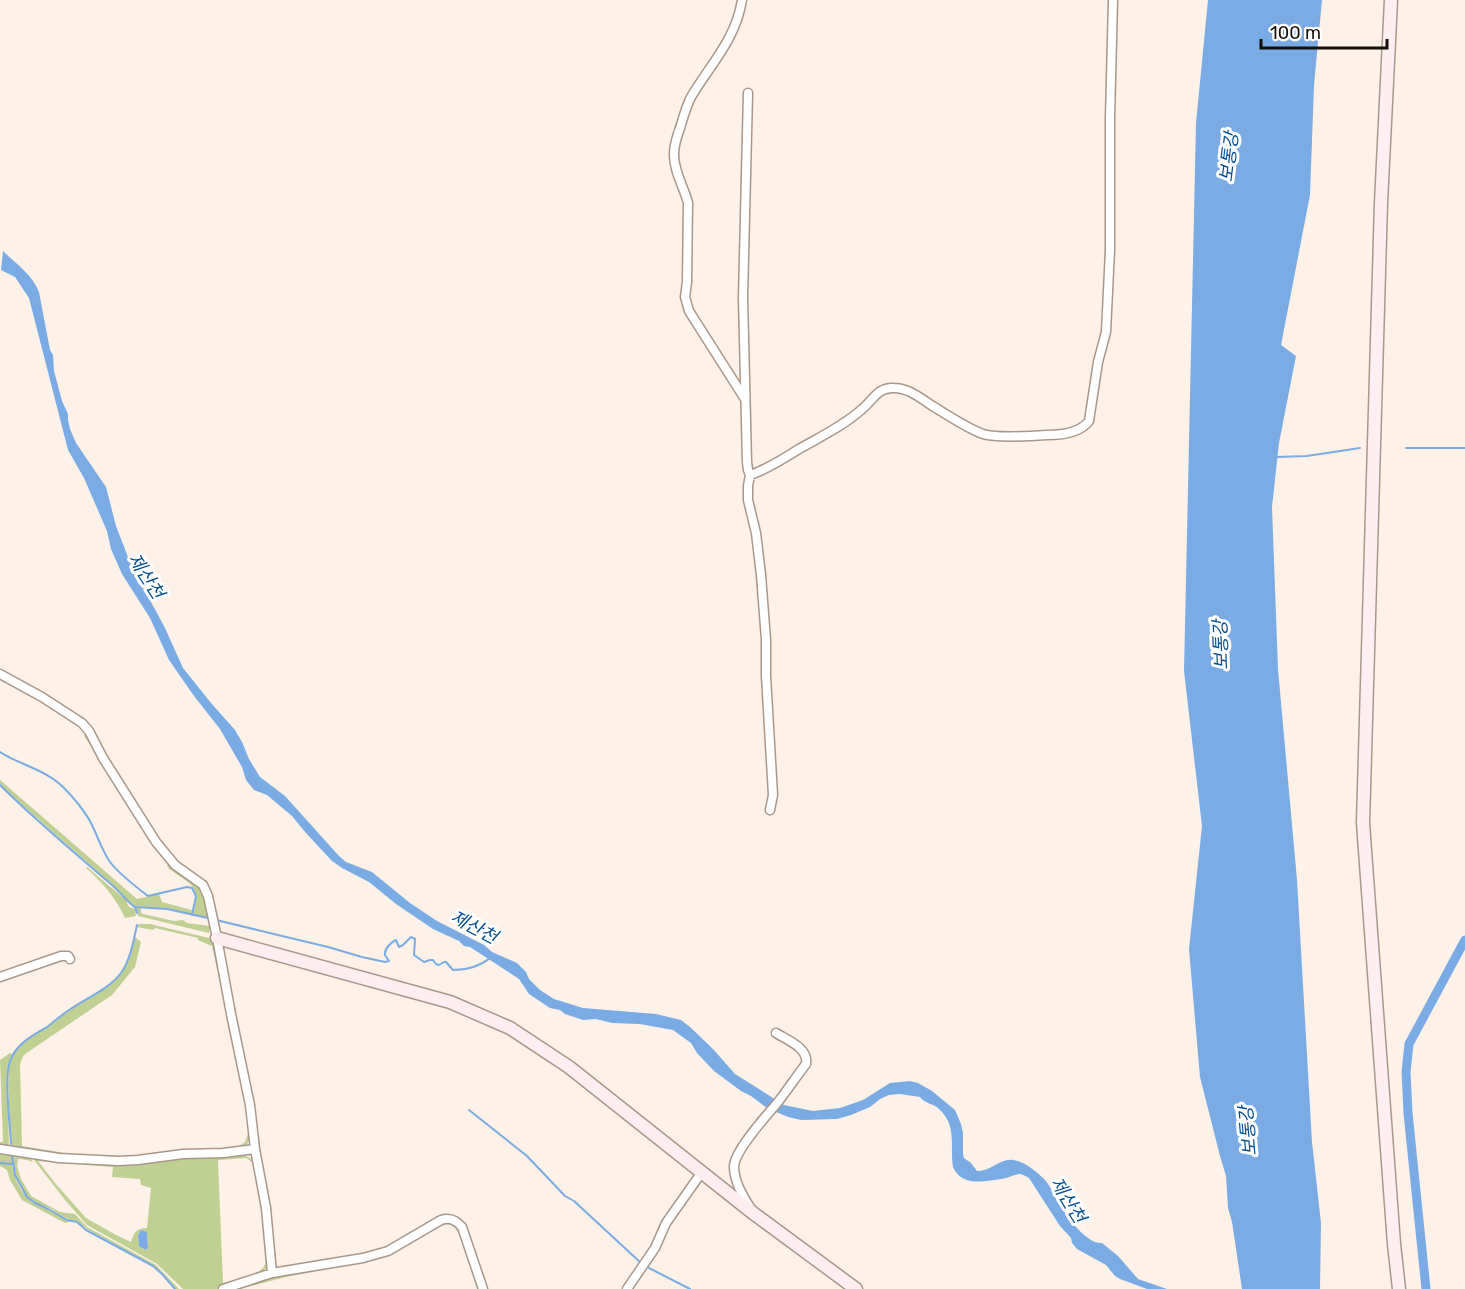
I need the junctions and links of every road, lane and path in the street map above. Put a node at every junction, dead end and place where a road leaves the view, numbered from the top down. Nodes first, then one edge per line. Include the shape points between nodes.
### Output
1 (742, 0) edge
2 (1113, 0) edge
3 (1391, 0) edge
4 (748, 93) dead end
5 (746, 399) junction
6 (750, 475) junction
7 (0, 674) edge
8 (770, 810) dead end
9 (218, 938) junction
10 (70, 959) dead end
11 (0, 978) edge
12 (776, 1033) dead end
13 (0, 1149) edge
14 (255, 1149) junction
15 (702, 1172) junction
16 (753, 1213) junction
17 (272, 1273) junction
18 (223, 1289) edge
19 (483, 1289) edge
20 (627, 1289) edge
21 (856, 1289) edge
22 (1399, 1289) edge

1 - 5 street via 736,26 690,99 674,155 688,203 685,297 689,311
2 - 6 street via 1106,332 1087,424 1056,435 984,434 906,390 885,388 841,424
3 - 22 main road via 1381,203 1363,823
4 - 5 street via 743,298
5 - 6 street
6 - 8 street via 748,500 759,555 766,640 773,795
7 - 9 street via 72,716 89,731 156,842 175,865 203,885
9 - 14 street
9 - 15 main road via 450,1002 510,1028 569,1067
10 - 11 street via 61,956
12 - 16 street via 800,1048 807,1060 735,1161 736,1181
13 - 14 street via 118,1161
14 - 17 street
15 - 16 main road
15 - 20 street
16 - 21 main road
17 - 18 street
17 - 19 street via 388,1251 446,1218 462,1227

